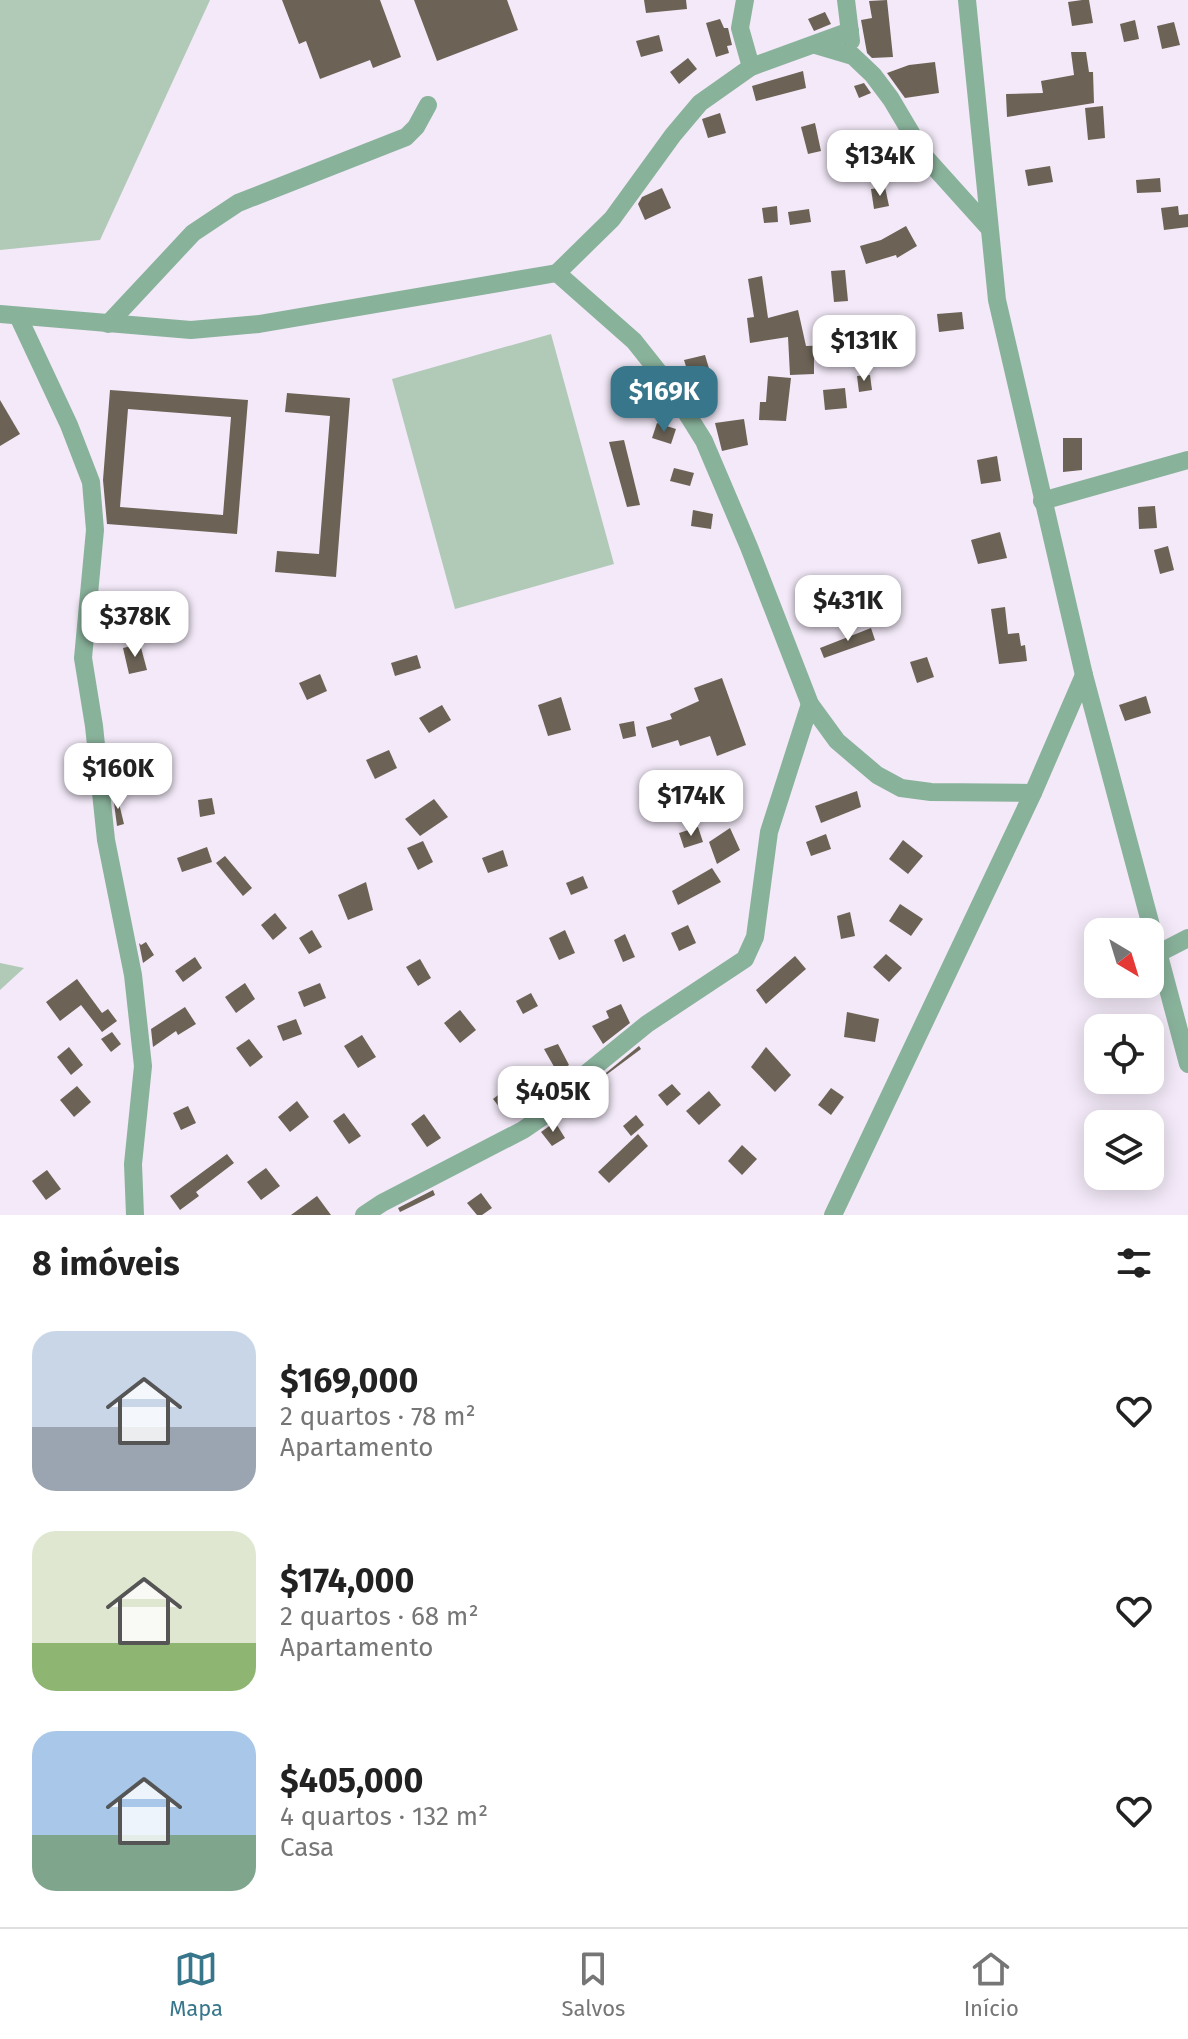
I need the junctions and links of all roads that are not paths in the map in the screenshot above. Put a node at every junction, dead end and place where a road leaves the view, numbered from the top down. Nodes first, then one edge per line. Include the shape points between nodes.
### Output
1 (745, 0) edge
2 (846, 0) edge
3 (967, 0) edge
4 (850, 31) junction
5 (816, 45) junction
6 (853, 56) junction
7 (751, 67) junction
8 (428, 105) dead end
9 (989, 228) junction
10 (557, 273) junction
11 (9, 315) edge
12 (108, 324) junction
13 (1188, 460) edge
14 (1042, 501) junction
15 (1084, 675) junction
16 (810, 704) junction
17 (1033, 793) junction
18 (1150, 918) edge
19 (1188, 938) edge
20 (1164, 950) edge
21 (1164, 972) edge
22 (1188, 1064) edge
23 (135, 1215) edge
24 (364, 1215) edge
25 (833, 1215) edge

1 - 7 street via 740,28
2 - 4 street
3 - 9 street
4 - 5 street
4 - 6 street
5 - 6 street
5 - 7 street
6 - 9 street via 891,99 926,158
7 - 10 street via 700,103 612,219
8 - 12 street via 406,137 238,203 193,233
9 - 14 street via 997,300
10 - 12 street via 259,324 191,330
10 - 16 street via 634,341 704,441
11 - 12 street
11 - 23 street via 69,425 91,482 95,530 83,658 143,1066 133,1164
13 - 14 street
14 - 15 street
15 - 17 street
15 - 18 street
16 - 17 street via 837,741 901,788
16 - 24 street via 769,832 755,937 745,959 647,1024 588,1072 561,1104 523,1130
17 - 25 street
19 - 20 street
21 - 22 street

